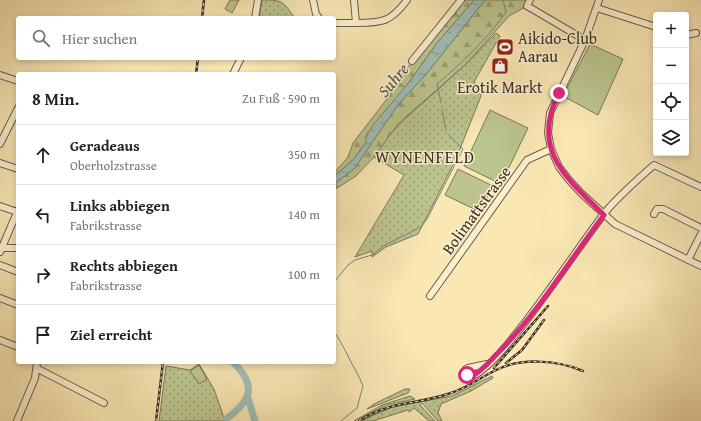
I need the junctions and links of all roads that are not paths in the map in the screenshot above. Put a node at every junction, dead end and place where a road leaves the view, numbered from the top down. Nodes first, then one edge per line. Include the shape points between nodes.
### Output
1 (258, 0) edge
2 (313, 0) edge
3 (354, 0) edge
4 (407, 0) edge
5 (461, 0) edge
6 (530, 0) edge
7 (599, 0) edge
8 (597, 8) junction
9 (255, 16) edge
10 (318, 16) edge
11 (356, 22) junction
12 (336, 23) edge
13 (653, 26) edge
14 (696, 33) dead end
15 (689, 34) edge
16 (585, 40) junction
17 (240, 60) edge
18 (412, 61) dead end
19 (234, 72) edge
20 (0, 74) edge
21 (16, 80) edge
22 (16, 112) edge
23 (0, 144) edge
24 (551, 149) junction
25 (0, 163) edge
26 (16, 168) edge
27 (701, 187) edge
28 (0, 206) edge
29 (16, 210) edge
30 (654, 214) dead end
31 (16, 215) edge
32 (604, 215) junction
33 (701, 228) edge
34 (701, 234) edge
35 (16, 248) edge
36 (1, 249) edge
37 (688, 260) junction
38 (0, 265) edge
39 (701, 266) edge
40 (16, 271) edge
41 (430, 296) dead end
42 (0, 298) edge
43 (16, 304) edge
44 (0, 340) edge
45 (16, 346) edge
46 (487, 364) dead end
47 (38, 365) edge
48 (104, 403) dead end
49 (17, 421) edge

1 - 9 street
2 - 10 street
3 - 11 street
4 - 11 street via 389,19 372,23
5 - 18 street
6 - 16 street via 527,6
7 - 8 street
8 - 13 street
8 - 16 street
11 - 12 street
14 - 15 street
16 - 24 street via 550,114 548,133
17 - 19 street
20 - 21 street
22 - 23 street
24 - 32 street via 559,167 569,180
24 - 41 street, Bolimattstrasse via 527,160
25 - 26 street
27 - 32 street via 654,165 626,189
28 - 29 street
30 - 33 street via 657,209 663,209
31 - 36 street
32 - 37 street via 639,237
32 - 46 street via 532,314
34 - 37 street
35 - 36 street
37 - 39 street
38 - 40 street
42 - 43 street
44 - 45 street
47 - 48 street
47 - 49 street

